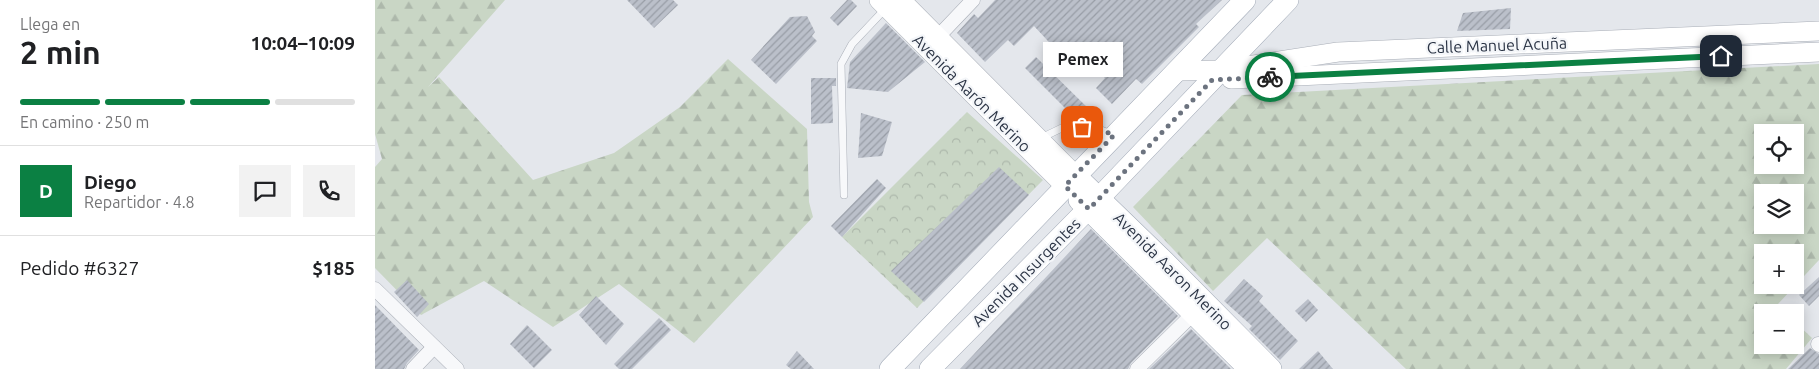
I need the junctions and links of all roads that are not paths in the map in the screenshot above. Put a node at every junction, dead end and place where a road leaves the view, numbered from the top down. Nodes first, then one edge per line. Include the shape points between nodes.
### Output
1 (973, 0) edge
2 (1288, 0) edge
3 (1241, 1) edge
4 (889, 2) edge
5 (1819, 31) edge
6 (932, 42) junction
7 (1819, 52) edge
8 (1217, 75) junction
9 (1171, 76) junction
10 (1186, 107) junction
11 (1140, 108) junction
12 (1164, 130) junction
13 (1114, 135) junction
14 (1039, 139) junction
15 (1070, 180) junction
16 (843, 195) dead end
17 (1094, 203) junction
18 (377, 294) edge
19 (1199, 308) junction
20 (434, 347) junction
21 (413, 369) edge
22 (457, 369) edge
23 (890, 369) edge
24 (930, 369) edge
25 (1137, 369) edge
26 (1249, 369) edge
27 (1271, 369) edge

1 - 6 street
2 - 8 main road, Avenida Insurgentes
3 - 9 main road, Avenida Insurgentes
4 - 6 main road, Avenida Aarón Merino
4 - 16 lane via 852,44 841,64
5 - 8 main road, Calle Manuel Acuña via 1338,52
6 - 14 main road, Avenida Aarón Merino
6 - 15 main road, Avenida Aarón Merino
7 - 8 main road, Calle Manuel Acuña
8 - 9 main road, Calle Manuel Acuña
8 - 10 main road, Avenida Insurgentes
9 - 10 main road via 1169,101
9 - 11 main road, Avenida Insurgentes
10 - 12 main road, Avenida Insurgentes
11 - 12 main road via 1157,113
11 - 13 main road, Avenida Insurgentes
12 - 17 main road, Avenida Insurgentes
13 - 14 lane via 1096,128 1068,125
13 - 15 main road, Avenida Insurgentes
14 - 15 main road, Avenida Aarón Merino
15 - 17 main road, Avenida Aaron Merino
15 - 23 main road, Avenida Insurgentes
17 - 19 main road, Avenida Aaron Merino
17 - 24 main road, Avenida Insurgentes
18 - 20 street
19 - 25 street
19 - 26 main road, Avenida Aaron Merino
19 - 27 main road, Avenida Aaron Merino
20 - 21 street
20 - 22 street

